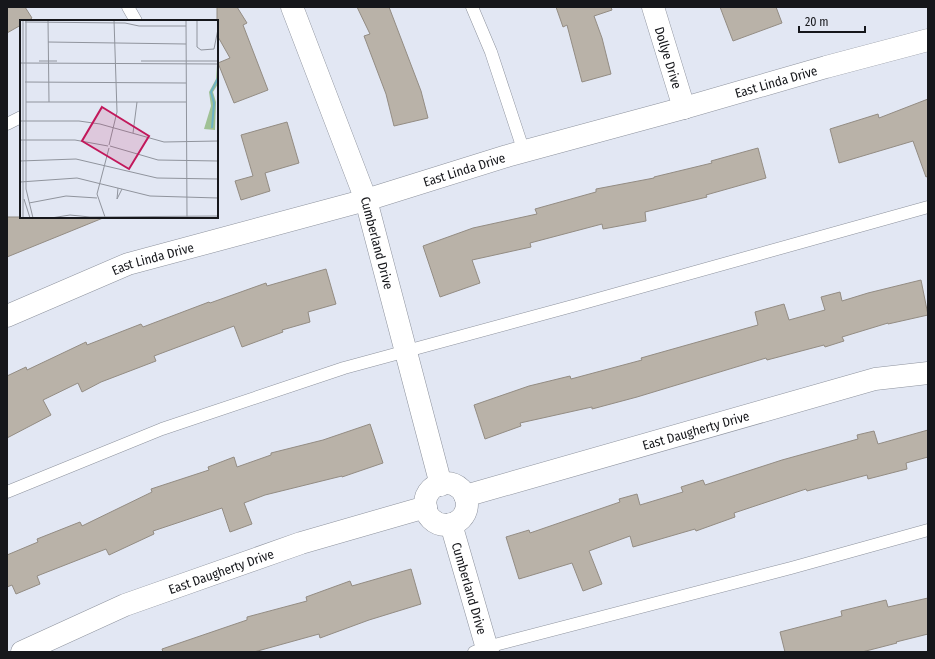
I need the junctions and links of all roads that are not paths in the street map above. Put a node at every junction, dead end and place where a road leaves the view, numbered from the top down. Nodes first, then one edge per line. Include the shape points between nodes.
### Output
1 (128, 7) edge
2 (292, 7) edge
3 (472, 7) edge
4 (653, 7) edge
5 (135, 20) edge
6 (928, 40) edge
7 (684, 108) junction
8 (20, 118) edge
9 (7, 124) edge
10 (524, 152) junction
11 (366, 200) junction
12 (928, 207) edge
13 (7, 316) edge
14 (406, 352) junction
15 (928, 373) edge
16 (441, 485) junction
17 (7, 492) edge
18 (465, 496) junction
19 (426, 507) junction
20 (451, 524) junction
21 (928, 530) edge
22 (483, 650) edge
23 (22, 652) edge

1 - 5 lane
2 - 11 street, Cumberland Drive
3 - 10 lane via 491,52
4 - 7 street, Dollye Drive
6 - 7 street, East Linda Drive
7 - 10 street, East Linda Drive
8 - 9 lane
10 - 11 street, East Linda Drive
11 - 13 street, East Linda Drive via 128,264
11 - 14 street, Cumberland Drive
12 - 14 lane
14 - 16 street, Cumberland Drive
14 - 17 lane via 344,368 162,429
15 - 18 street, East Daugherty Drive via 875,379
16 - 18 street via 452,484 459,487
16 - 19 street via 434,487 427,496
18 - 20 street via 466,512
19 - 20 street via 436,523
19 - 23 street, East Daugherty Drive via 301,543 124,605
20 - 22 street, Cumberland Drive
21 - 22 lane

